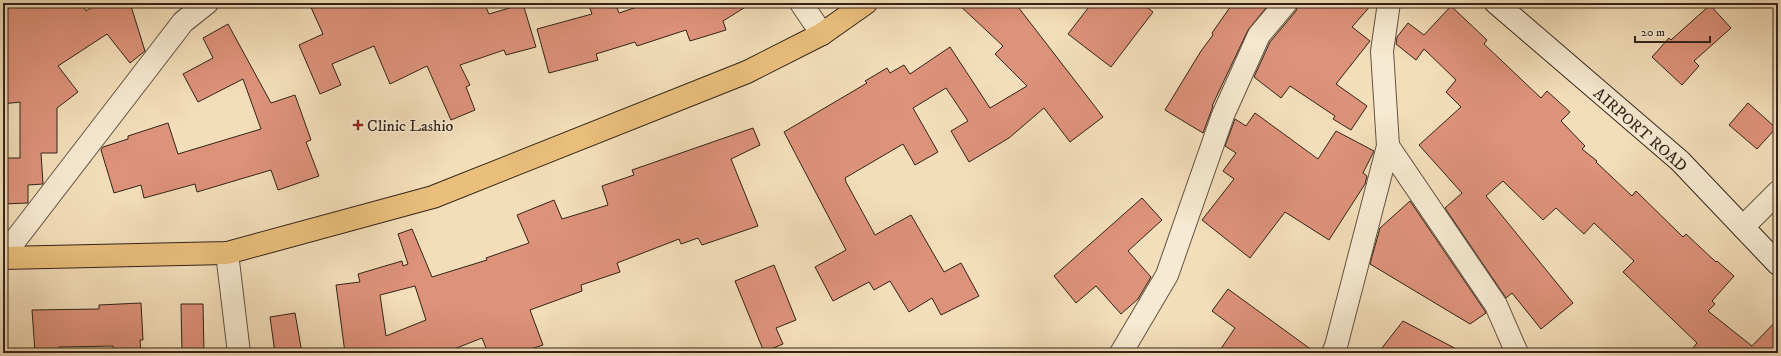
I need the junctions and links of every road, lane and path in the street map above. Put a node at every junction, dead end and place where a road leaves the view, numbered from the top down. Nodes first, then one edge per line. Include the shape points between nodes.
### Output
1 (207, 3) edge
2 (802, 3) edge
3 (866, 3) edge
4 (1286, 3) edge
5 (1390, 3) edge
6 (1496, 3) edge
7 (822, 34) junction
8 (1388, 146) junction
9 (1778, 192) edge
10 (1743, 227) junction
11 (227, 253) junction
12 (3, 257) edge
13 (1778, 264) edge
14 (239, 353) edge
15 (1121, 353) edge
16 (1333, 353) edge
17 (1517, 353) edge

1 - 12 street via 184,22
2 - 7 street
3 - 7 main road
4 - 15 street via 1259,35 1223,115 1167,275
5 - 8 street via 1382,51
6 - 10 street, AIRPORT ROAD via 1680,161
7 - 11 main road via 747,72 433,197
8 - 16 street
8 - 17 street via 1496,305
9 - 10 street
10 - 13 street, AIRPORT ROAD
11 - 12 main road
11 - 14 street

